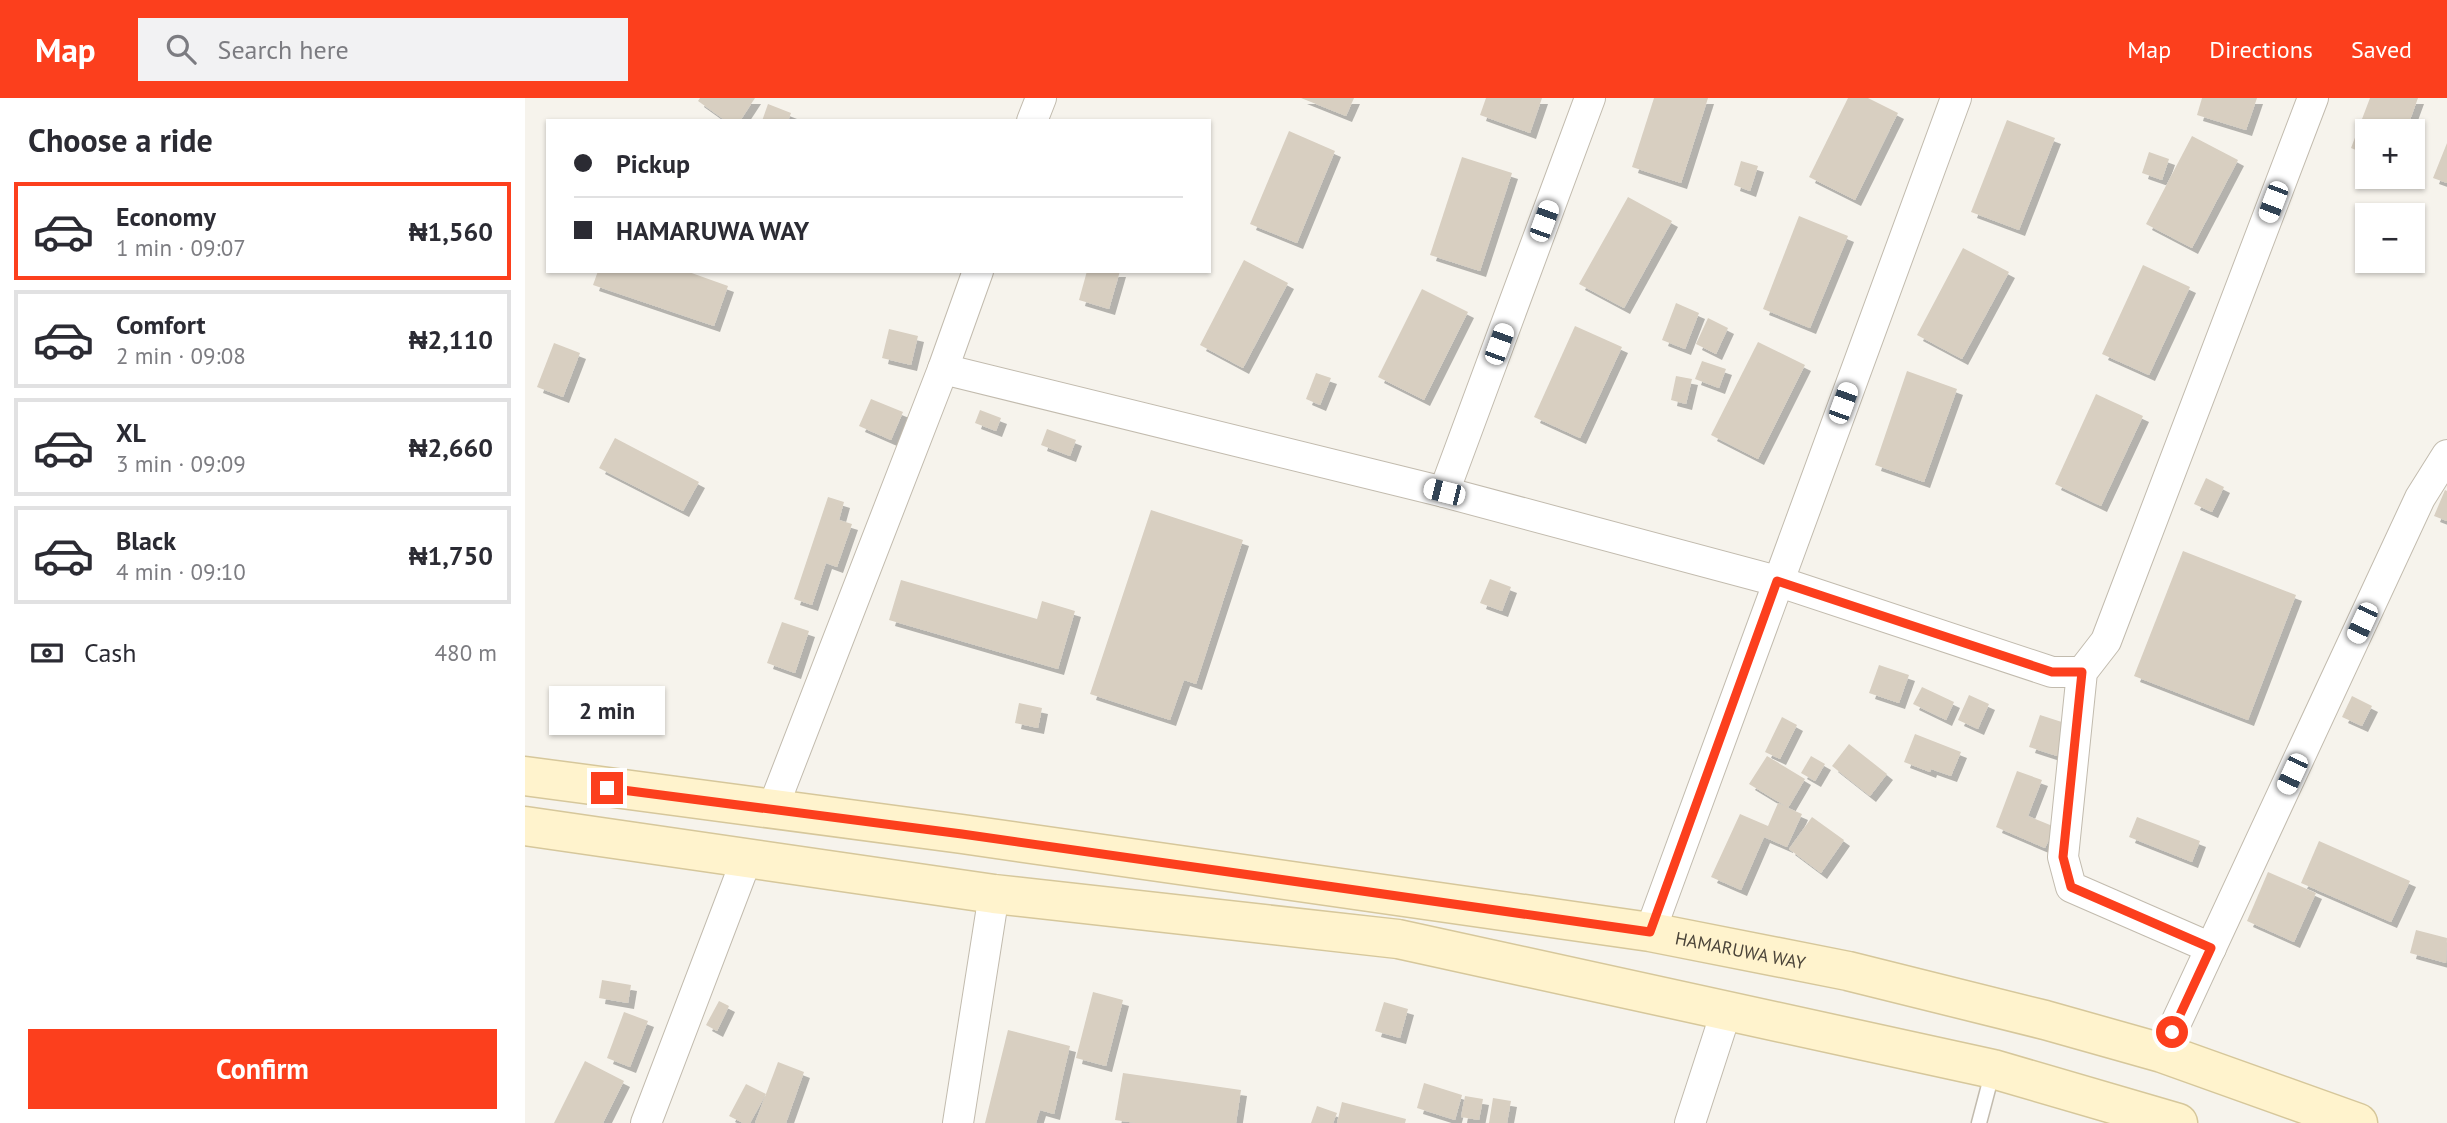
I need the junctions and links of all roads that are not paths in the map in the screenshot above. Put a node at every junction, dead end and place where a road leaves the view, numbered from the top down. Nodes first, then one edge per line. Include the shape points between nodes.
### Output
1 (1041, 98) edge
2 (1590, 98) edge
3 (1956, 98) edge
4 (2313, 98) edge
5 (1033, 119) edge
6 (977, 273) edge
7 (943, 369) junction
8 (2447, 455) edge
9 (1444, 492) junction
10 (1777, 581) junction
11 (2082, 672) junction
12 (525, 776) edge
13 (772, 810) junction
14 (525, 826) edge
15 (747, 858) junction
16 (995, 894) junction
17 (1650, 932) junction
18 (2211, 948) junction
19 (1727, 1009) junction
20 (2162, 1053) junction
21 (1993, 1069) junction
22 (2112, 1113) edge
23 (2172, 1122) edge
24 (646, 1123) edge
25 (958, 1123) edge
26 (1689, 1123) edge
27 (1979, 1123) edge
28 (2358, 1123) edge

1 - 5 street
2 - 9 street
3 - 10 street
4 - 11 street via 2106,641
6 - 7 street
7 - 9 street
7 - 13 street
8 - 18 street via 2420,498
9 - 10 street
10 - 11 street via 2052,672
10 - 17 street
11 - 18 street via 2063,857 2071,887
12 - 13 main road, HAMARUWA WAY
13 - 17 main road, HAMARUWA WAY
14 - 15 main road
15 - 16 main road
15 - 24 street
16 - 19 main road via 1398,939
16 - 25 street
17 - 20 main road, HAMARUWA WAY via 1848,971
18 - 20 street
19 - 21 main road
19 - 26 street
20 - 28 main road, HAMARUWA WAY
21 - 22 main road
21 - 27 lane
22 - 23 main road

